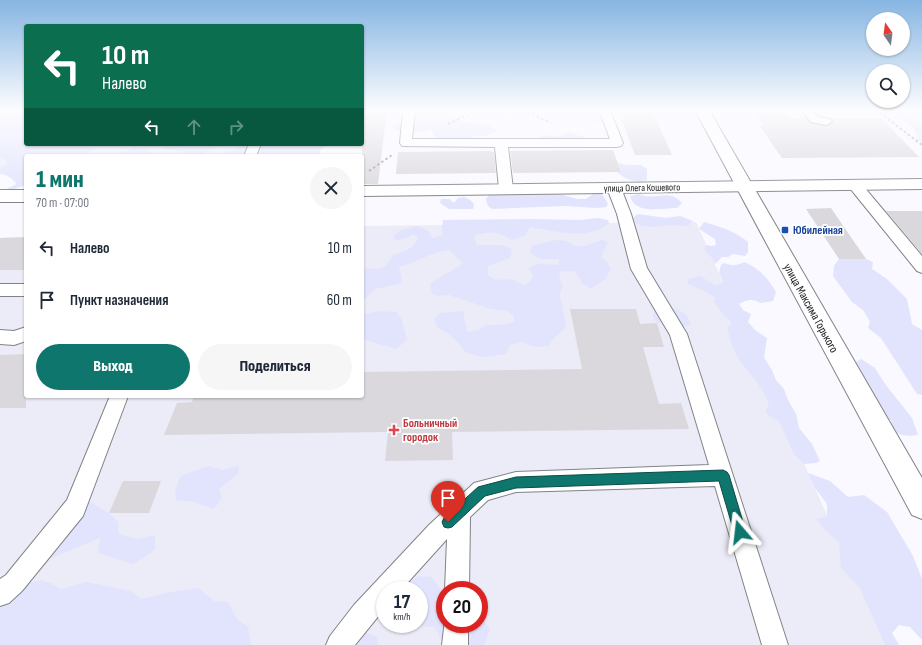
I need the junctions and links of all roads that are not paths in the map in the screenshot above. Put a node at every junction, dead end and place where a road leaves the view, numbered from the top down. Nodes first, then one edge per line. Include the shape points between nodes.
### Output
1 (406, 140) edge
2 (616, 140) edge
3 (719, 140) edge
4 (501, 143) junction
5 (854, 184) junction
6 (922, 184) edge
7 (743, 186) junction
8 (614, 188) junction
9 (506, 189) junction
10 (364, 191) edge
11 (0, 196) edge
12 (24, 196) edge
13 (922, 267) edge
14 (0, 290) edge
15 (24, 290) edge
16 (24, 335) edge
17 (0, 337) edge
18 (118, 398) edge
19 (723, 475) junction
20 (922, 505) edge
21 (459, 512) junction
22 (457, 581) edge
23 (0, 594) edge
24 (456, 633) edge
25 (339, 645) edge
26 (455, 645) edge
27 (775, 645) edge

1 - 4 lane via 406,143
2 - 4 lane via 617,143
3 - 7 street, улица Максима Горького
4 - 9 lane
5 - 6 street, улица Олега Кошевого
5 - 7 street, улица Олега Кошевого
5 - 13 lane
7 - 8 street, улица Олега Кошевого
7 - 20 street, улица Максима Горького
8 - 9 street, улица Олега Кошевого
8 - 19 lane via 639,269 678,334
9 - 10 street, улица Олега Кошевого
11 - 12 street
14 - 15 lane
16 - 17 lane via 14,338
18 - 23 lane via 75,508 14,583
19 - 21 lane via 516,482 482,491
19 - 27 lane
21 - 22 lane
21 - 25 lane via 363,614
24 - 26 lane

